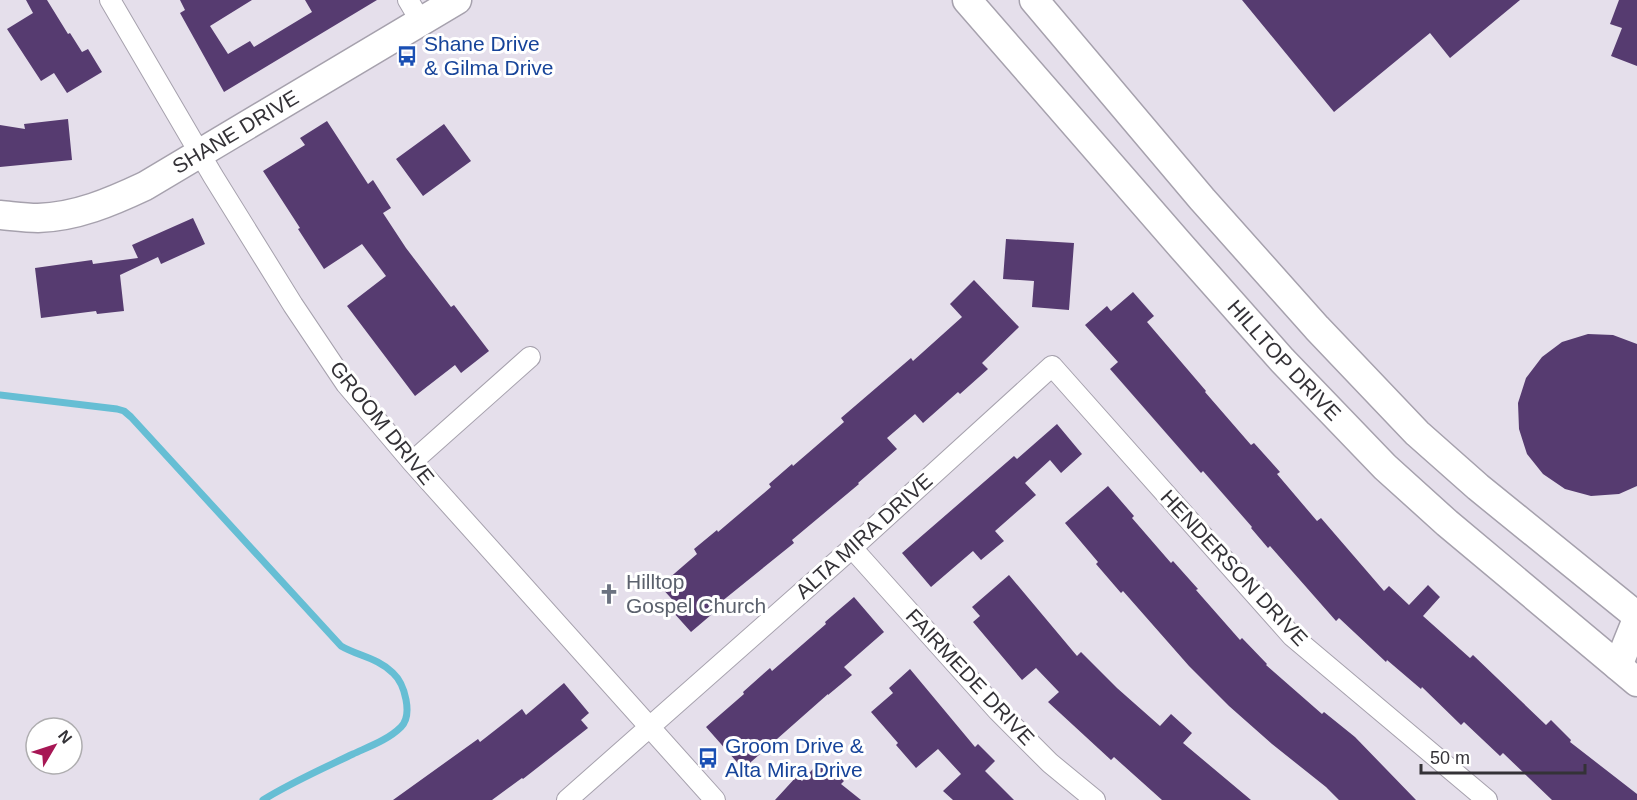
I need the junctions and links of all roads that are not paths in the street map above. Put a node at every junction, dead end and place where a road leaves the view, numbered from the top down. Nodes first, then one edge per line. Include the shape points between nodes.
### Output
1 (110, 0) edge
2 (457, 0) edge
3 (967, 0) edge
4 (1034, 0) edge
5 (414, 11) edge
6 (200, 154) junction
7 (0, 215) edge
8 (530, 357) dead end
9 (1052, 366) joint
10 (412, 462) junction
11 (852, 548) junction
12 (1637, 618) edge
13 (1631, 667) edge
14 (649, 727) junction
15 (567, 800) edge
16 (715, 800) edge
17 (1095, 800) edge
18 (1487, 800) edge

1 - 6 street, GROOM DRIVE
2 - 5 main road, SHANE DRIVE
3 - 13 main road, HILLTOP DRIVE via 1259,334 1384,467 1447,523
4 - 12 main road via 1202,199 1417,433
5 - 6 main road, SHANE DRIVE
6 - 7 main road, SHANE DRIVE via 109,203 37,218
6 - 10 street, GROOM DRIVE via 346,384
8 - 10 street
9 - 11 street, ALTA MIRA DRIVE
9 - 18 street, HENDERSON DRIVE via 1292,636
10 - 14 street, GROOM DRIVE
11 - 14 street, ALTA MIRA DRIVE
11 - 17 street, FAIRMEDE DRIVE via 998,711 1050,763
12 - 13 main road
14 - 15 street, ALTA MIRA DRIVE
14 - 16 street, GROOM DRIVE

